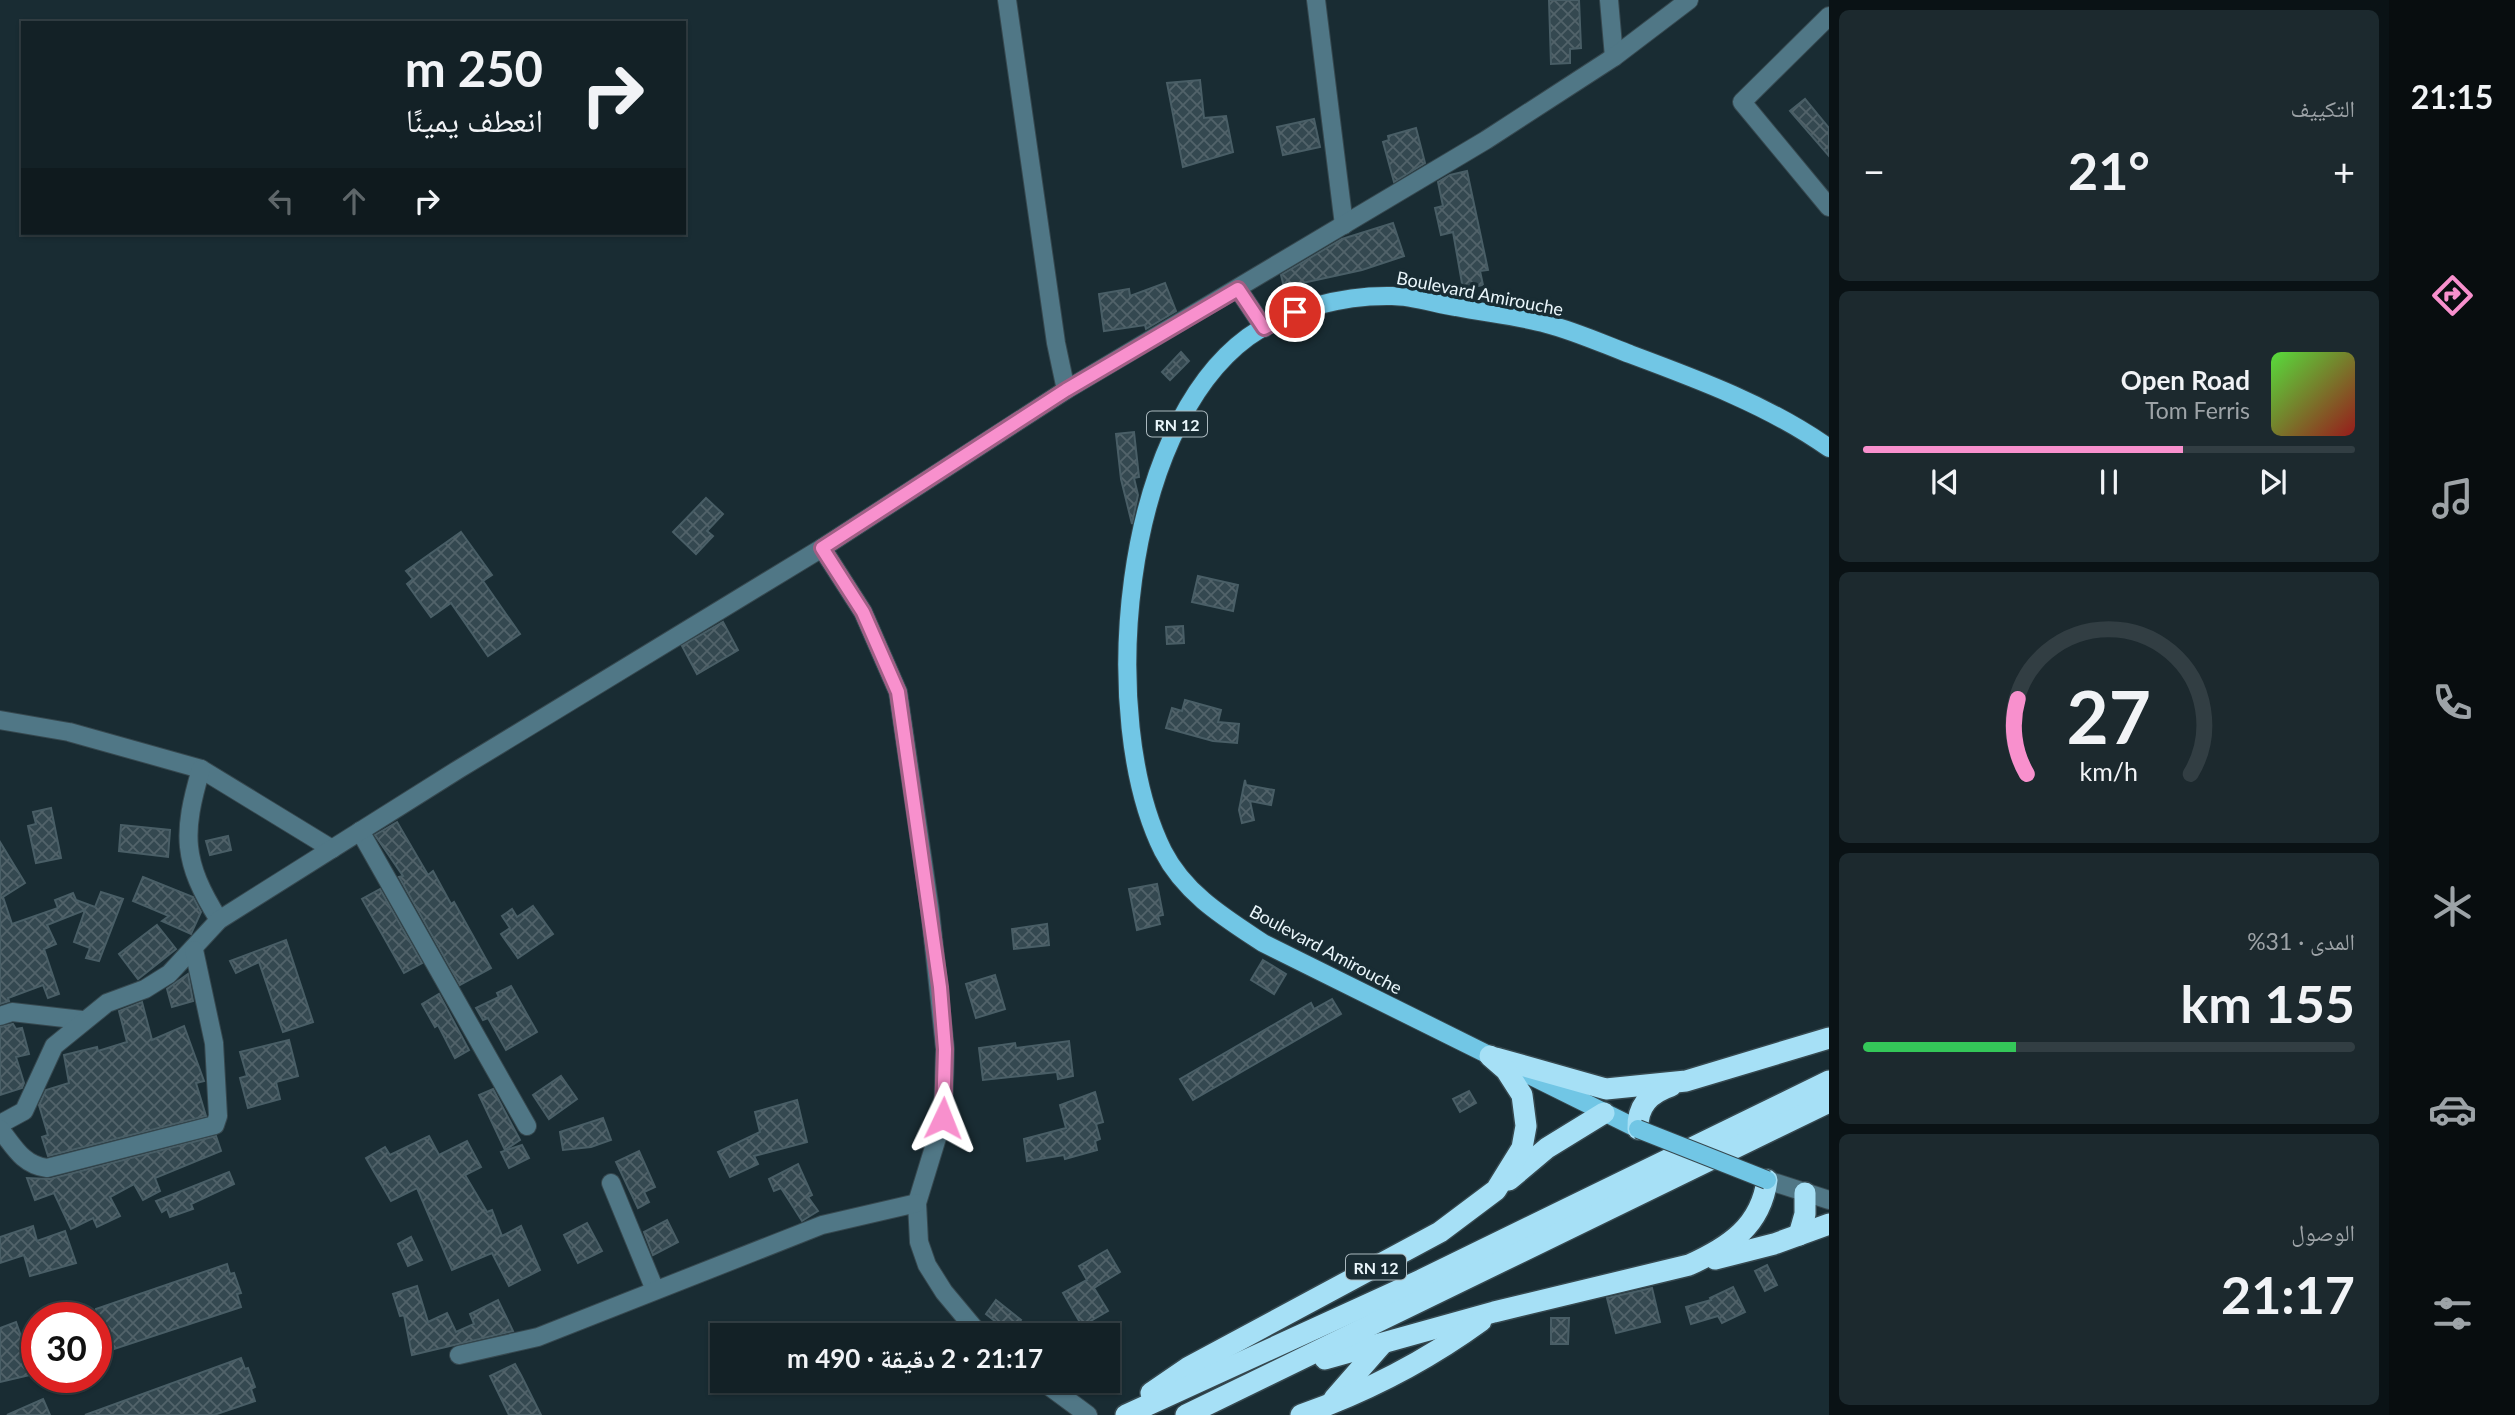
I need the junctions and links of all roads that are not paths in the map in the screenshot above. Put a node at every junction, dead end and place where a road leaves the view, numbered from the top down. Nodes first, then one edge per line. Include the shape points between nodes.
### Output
1 (1007, 0) edge
2 (1316, 0) edge
3 (1609, 0) edge
4 (1689, 0) edge
5 (1829, 16) edge
6 (1614, 57) junction
7 (1829, 207) edge
8 (1344, 225) junction
9 (1238, 289) junction
10 (1264, 328) junction
11 (1066, 390) junction
12 (1829, 449) edge
13 (822, 548) junction
14 (0, 720) edge
15 (201, 769) junction
16 (360, 831) junction
17 (332, 849) junction
18 (219, 920) junction
19 (194, 950) junction
20 (0, 1016) edge
21 (82, 1020) junction
22 (1829, 1038) edge
23 (1482, 1052) junction
24 (1686, 1081) junction
25 (1829, 1081) edge
26 (1829, 1102) edge
27 (1604, 1113) junction
28 (0, 1126) edge
29 (527, 1126) dead end
30 (1638, 1129) junction
31 (1767, 1180) junction
32 (611, 1183) dead end
33 (1496, 1190) junction
34 (1805, 1193) junction
35 (1829, 1200) edge
36 (916, 1203) junction
37 (1829, 1224) edge
38 (1799, 1235) junction
39 (1689, 1265) junction
40 (655, 1290) junction
41 (1494, 1312) junction
42 (970, 1323) edge
43 (1382, 1343) junction
44 (459, 1355) dead end
45 (1289, 1366) junction
46 (1058, 1393) edge
47 (1330, 1403) junction
48 (1088, 1415) edge
49 (1123, 1415) edge
50 (1186, 1415) edge
51 (1301, 1415) edge

1 - 11 street
2 - 8 street
3 - 6 street
4 - 6 street
5 - 7 street via 1742,102
6 - 8 street
8 - 9 street
9 - 10 street
9 - 11 street
10 - 12 main road, Boulevard Amirouche / RN 12 via 1295,312 1346,300 1393,296 1548,324 1720,388
10 - 23 main road, Boulevard Amirouche / RN 12 via 1212,370 1177,423 1148,499 1128,607 1131,729 1142,796 1164,853 1205,906 1263,943
11 - 13 street
13 - 16 street
13 - 36 street via 863,612 898,692 917,816 945,1049 943,1118
14 - 15 street via 69,732
15 - 17 street
15 - 18 street via 189,810 187,845 198,884
16 - 17 street
16 - 29 street
17 - 18 street
18 - 19 street
19 - 21 street via 169,974
19 - 28 street via 214,1043 215,1125 47,1168 32,1166
20 - 21 street via 12,1012
21 - 28 street via 54,1046 24,1111
22 - 24 highway
23 - 24 highway via 1606,1089
23 - 27 main road, Boulevard Amirouche / RN 12
23 - 33 highway, RN 12 via 1506,1070 1522,1095 1526,1126 1522,1148
24 - 30 highway via 1660,1089 1645,1101 1637,1116
25 - 49 highway via 1446,1268
26 - 45 highway
27 - 30 main road, Boulevard Amirouche / RN 12
27 - 33 highway via 1547,1149
30 - 31 main road, RN 12, bridge
31 - 34 street
31 - 39 highway via 1759,1213 1743,1233 1719,1252
32 - 40 street
33 - 49 highway, RN 12 via 1440,1232 1189,1367
34 - 35 street
34 - 38 highway
36 - 40 street via 822,1225
36 - 42 street via 919,1242 927,1265
37 - 38 highway
38 - 39 highway
39 - 41 highway
40 - 44 street via 538,1337
41 - 43 highway
41 - 47 highway via 1414,1365
43 - 45 highway
43 - 47 highway
45 - 50 highway
46 - 48 street
47 - 51 highway

